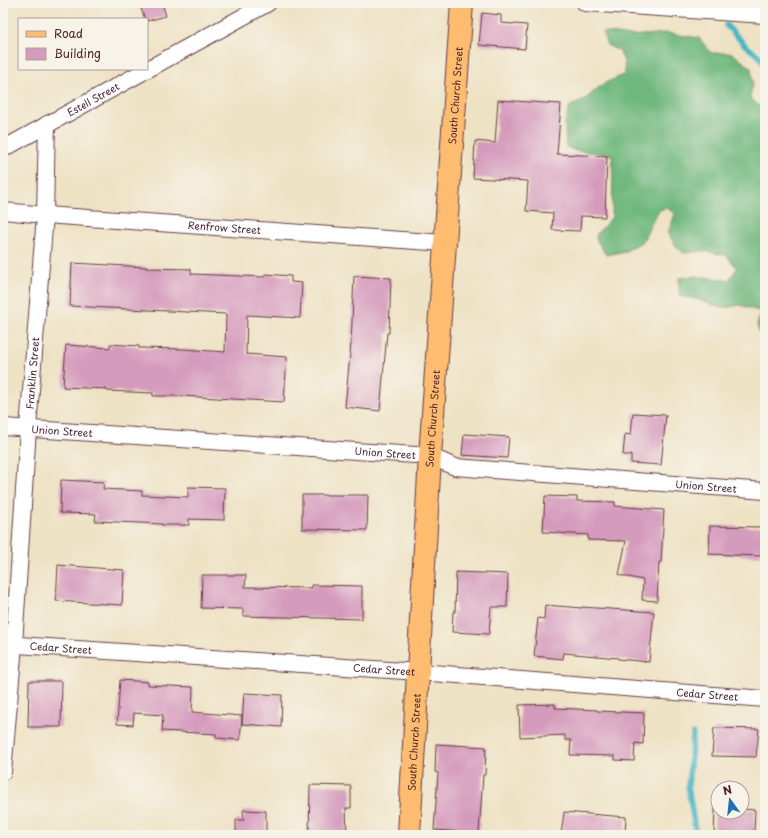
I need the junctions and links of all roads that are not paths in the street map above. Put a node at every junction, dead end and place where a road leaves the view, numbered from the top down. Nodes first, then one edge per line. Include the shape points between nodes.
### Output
1 (268, 3) edge
2 (462, 3) edge
3 (585, 3) edge
4 (765, 15) edge
5 (148, 69) edge
6 (146, 70) edge
7 (47, 124) junction
8 (3, 150) edge
9 (3, 211) edge
10 (45, 215) junction
11 (445, 242) junction
12 (3, 427) edge
13 (28, 428) junction
14 (430, 456) junction
15 (765, 491) edge
16 (9, 644) edge
17 (419, 672) junction
18 (765, 698) edge
19 (3, 772) edge
20 (409, 835) edge

1 - 5 street, Estell Street
2 - 11 main road, South Church Street
3 - 4 street
6 - 7 street, Estell Street
7 - 8 street, Estell Street
7 - 10 street, Franklin Street
9 - 10 street, Renfrow Street
10 - 11 street, Renfrow Street
10 - 13 street, Franklin Street
11 - 14 main road, South Church Street
12 - 13 street, Union Street
13 - 14 street, Union Street
13 - 16 street, Franklin Street
14 - 15 street, Union Street via 455,467
14 - 17 main road, South Church Street
16 - 17 street, Cedar Street
16 - 19 street, Franklin Street
17 - 18 street, Cedar Street
17 - 20 main road, South Church Street

